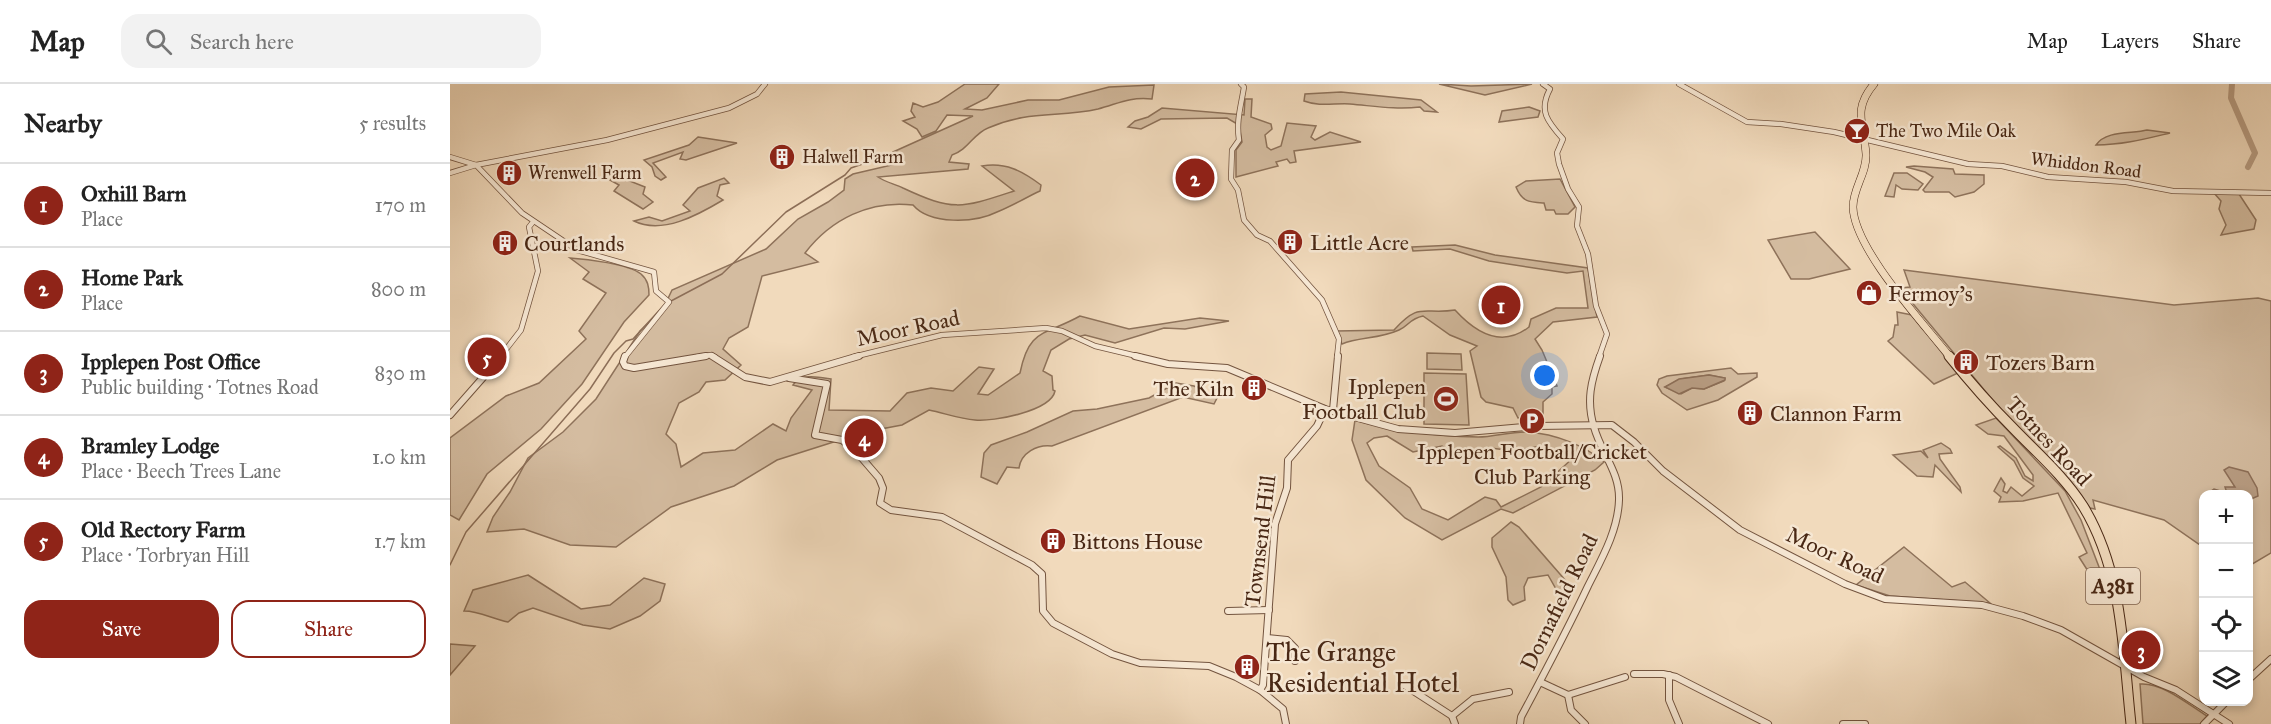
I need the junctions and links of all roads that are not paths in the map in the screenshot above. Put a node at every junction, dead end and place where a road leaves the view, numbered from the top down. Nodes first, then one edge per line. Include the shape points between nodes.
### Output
1 (765, 84) edge
2 (1241, 84) edge
3 (1543, 84) edge
4 (1679, 84) edge
5 (1874, 84) edge
6 (1864, 138) junction
7 (450, 157) edge
8 (476, 165) junction
9 (450, 173) edge
10 (2271, 193) edge
11 (533, 222) junction
12 (788, 378) junction
13 (1325, 409) junction
14 (1333, 410) junction
15 (450, 415) edge
16 (1593, 424) junction
17 (1269, 610) junction
18 (1228, 611) dead end
19 (1267, 638) junction
20 (2271, 659) edge
21 (1295, 661) dead end
22 (2126, 667) junction
23 (1634, 674) dead end
24 (1669, 675) junction
25 (2253, 675) edge
26 (1624, 676) dead end
27 (1540, 682) junction
28 (1404, 685) dead end
29 (1260, 690) junction
30 (1509, 692) dead end
31 (1568, 695) junction
32 (2222, 706) edge
33 (2213, 714) junction
34 (1452, 716) junction
35 (1286, 724) edge
36 (1455, 724) edge
37 (1520, 724) edge
38 (1585, 724) edge
39 (1679, 724) edge
40 (1768, 724) edge
41 (1843, 724) edge
42 (1865, 724) edge
43 (2132, 724) edge
44 (2204, 724) edge
45 (2229, 724) edge

1 - 8 street via 757,94 729,108 607,140
2 - 14 street via 1244,87 1236,122 1239,140 1233,150 1231,179 1249,228 1270,242 1322,300 1339,339
3 - 16 street, Dornafield Road via 1550,89 1545,96 1544,114 1563,140 1557,153 1559,164 1579,207 1576,226 1588,254 1596,306 1607,334 1590,384
4 - 6 street via 1747,122
5 - 6 main road, Totnes Road / A381 via 1860,103
6 - 10 street, Whiddon Road via 1968,164 2002,166 2048,177 2126,182 2173,191
6 - 22 main road, Totnes Road / A381 via 1865,164 1852,204 1858,228 1886,278 1908,306 1991,407 2063,480 2091,520 2108,564
7 - 8 street
8 - 9 street
8 - 11 street
11 - 12 street via 577,250 654,272 656,291 669,302 627,352 622,362 625,366 711,355 745,376 770,382
11 - 15 street via 529,227 538,274 521,330
12 - 13 street, Moor Road via 830,363 942,335 1046,328 1095,346 1168,364 1227,368
12 - 29 street via 827,384 815,435 842,440 855,449 879,478 882,506 942,517 1032,565 1042,574 1043,611 1053,622 1113,654 1140,663 1209,666
13 - 14 street, Moor Road
13 - 17 street, Townsend Hill via 1317,426 1288,460 1287,488 1275,524
14 - 16 street, Moor Road via 1398,429 1446,433
16 - 22 street, Moor Road via 1612,425 1740,530 1845,584 1885,599 1998,608 2061,630
16 - 27 street, Dornafield Road via 1615,472 1619,500 1613,532
17 - 18 street
17 - 19 street, Townsend Hill
19 - 21 street via 1287,640 1295,648
19 - 29 street, Townsend Hill
20 - 25 street
22 - 33 street via 2176,690
22 - 43 main road, Totnes Road / A381
23 - 24 street
24 - 39 street via 1669,700
24 - 40 street
26 - 31 street
27 - 31 street
27 - 37 street, Dornafield Road
28 - 34 street
29 - 35 street via 1282,709
30 - 34 street via 1473,699
31 - 38 street via 1571,710
32 - 33 street
33 - 44 street
33 - 45 street
34 - 36 street
41 - 42 street

